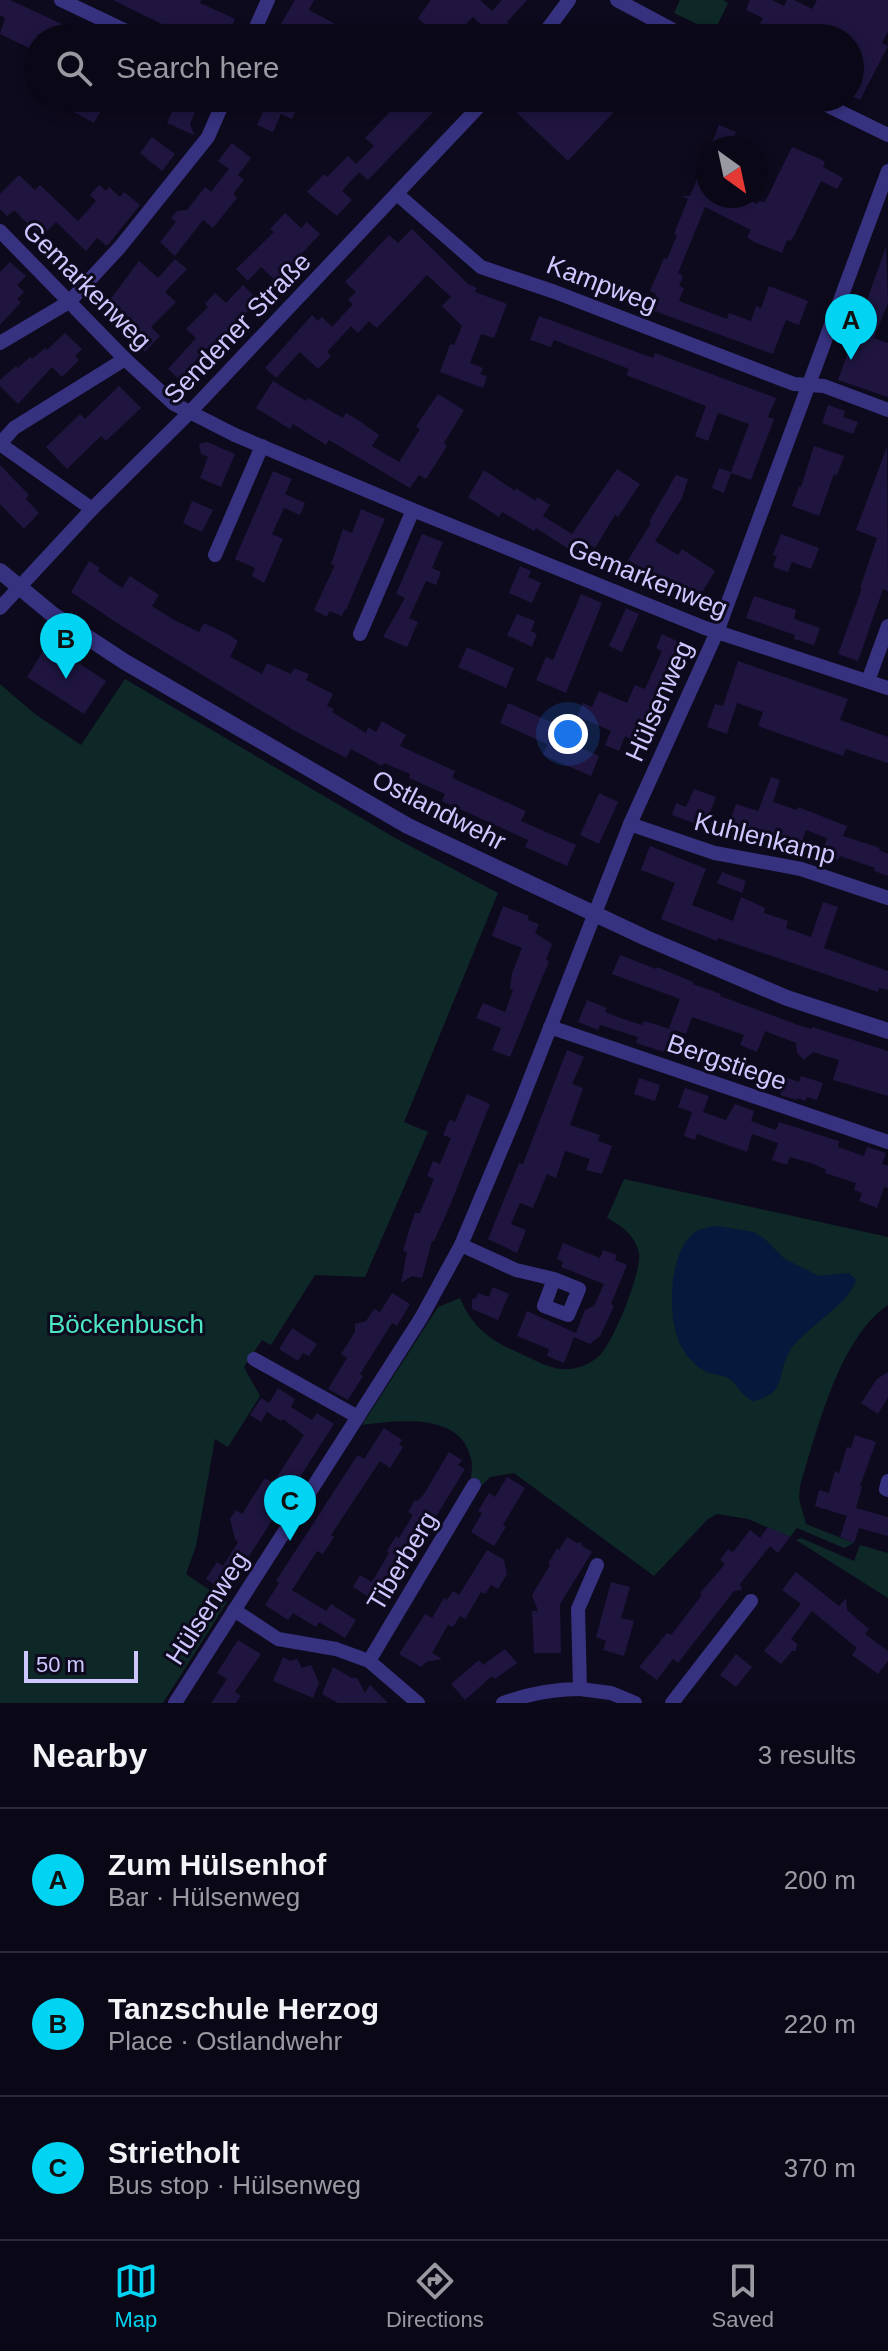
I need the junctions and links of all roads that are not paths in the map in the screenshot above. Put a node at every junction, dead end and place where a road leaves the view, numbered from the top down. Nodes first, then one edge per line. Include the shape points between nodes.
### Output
1 (61, 0) edge
2 (268, 0) edge
3 (569, 0) edge
4 (617, 0) edge
5 (112, 24) edge
6 (257, 24) edge
7 (551, 24) edge
8 (662, 24) edge
9 (219, 112) edge
10 (474, 112) edge
11 (841, 112) edge
12 (888, 135) edge
13 (888, 171) edge
14 (397, 194) junction
15 (3, 240) edge
16 (69, 302) junction
17 (0, 343) edge
18 (125, 359) junction
19 (810, 386) junction
20 (888, 410) edge
21 (191, 411) junction
22 (0, 444) edge
23 (262, 446) junction
24 (92, 509) junction
25 (413, 510) junction
26 (215, 555) dead end
27 (0, 571) edge
28 (20, 589) junction
29 (0, 608) edge
30 (888, 626) edge
31 (717, 632) junction
32 (360, 634) dead end
33 (868, 681) junction
34 (888, 688) edge
35 (630, 824) junction
36 (888, 898) edge
37 (594, 915) junction
38 (550, 1027) junction
39 (888, 1031) edge
40 (888, 1142) edge
41 (461, 1245) junction
42 (554, 1279) dead end
43 (254, 1359) dead end
44 (358, 1417) junction
45 (888, 1481) edge
46 (474, 1485) dead end
47 (888, 1490) edge
48 (597, 1565) dead end
49 (751, 1601) dead end
50 (234, 1610) junction
51 (369, 1661) junction
52 (580, 1689) junction
53 (175, 1703) edge
54 (418, 1703) edge
55 (503, 1703) edge
56 (635, 1703) edge
57 (672, 1703) edge

1 - 5 street
2 - 6 street
3 - 7 street
4 - 8 street
9 - 16 street via 208,137
10 - 14 street, Sendener Straße
11 - 12 street
13 - 19 street, Hülsenweg
14 - 19 street, Kampweg via 481,267
14 - 21 street, Sendener Straße
15 - 16 street, Gemarkenweg
16 - 17 street
16 - 18 street, Gemarkenweg
18 - 21 street, Gemarkenweg via 174,404
18 - 22 street via 14,428
19 - 20 street, Kampweg via 824,386
19 - 31 street, Hülsenweg
21 - 23 street, Gemarkenweg
21 - 24 street, Sendener Straße
22 - 24 street
23 - 25 street, Gemarkenweg
23 - 26 street
24 - 28 street, Sendener Straße
25 - 31 street, Gemarkenweg
25 - 32 street
27 - 28 street, Ostlandwehr
28 - 29 street, Sendener Straße
28 - 37 street, Ostlandwehr via 125,662 408,826
30 - 33 street
31 - 33 street, Gemarkenweg
31 - 35 street, Hülsenweg
33 - 34 street, Gemarkenweg
35 - 36 street, Kuhlenkamp via 715,853 801,869
35 - 37 street, Hülsenweg
37 - 38 street, Hülsenweg
37 - 39 street, Ostlandwehr via 787,998
38 - 40 street, Bergstiege
38 - 41 street, Hülsenweg
41 - 42 street via 516,1270
41 - 44 street, Hülsenweg
43 - 44 street
44 - 50 street, Hülsenweg
45 - 47 street
46 - 51 street, Tiberberg
48 - 52 street via 578,1609
49 - 57 street
50 - 51 street via 278,1639
50 - 53 street, Hülsenweg
51 - 54 street
52 - 55 street
52 - 56 street

